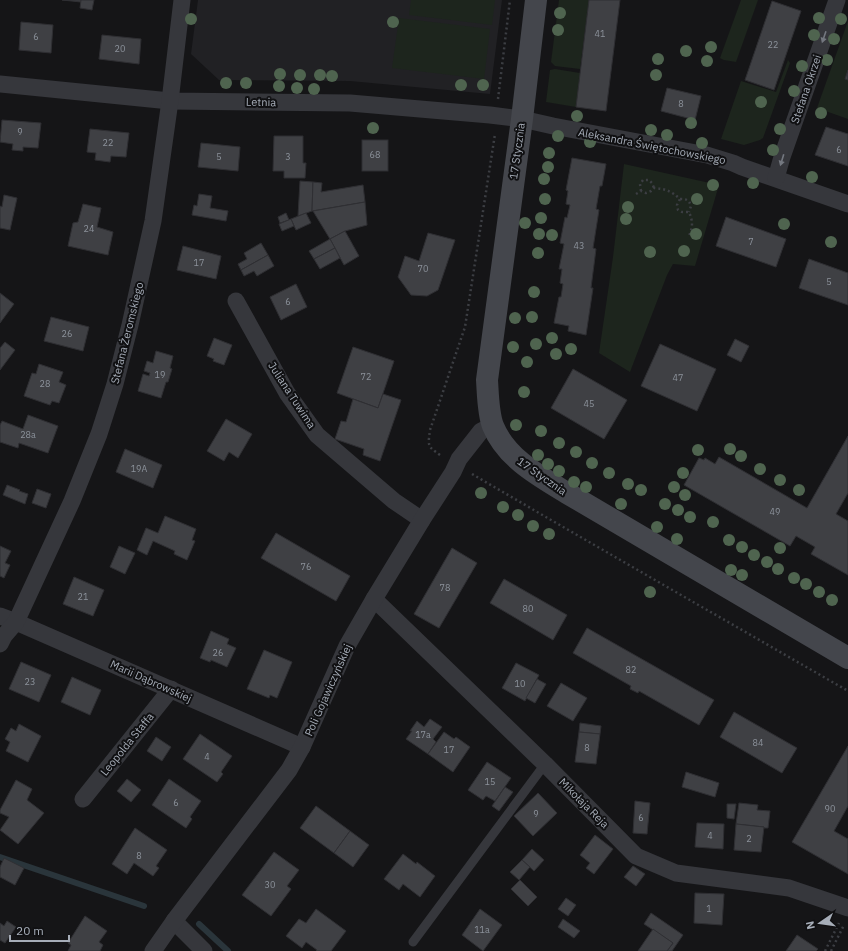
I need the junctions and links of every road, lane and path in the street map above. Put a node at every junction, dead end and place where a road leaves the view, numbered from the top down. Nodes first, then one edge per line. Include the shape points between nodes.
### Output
1 (182, 0) edge
2 (510, 0) edge
3 (536, 0) edge
4 (837, 0) edge
5 (0, 84) edge
6 (499, 88) dead end
7 (170, 101) junction
8 (522, 119) junction
9 (493, 142) dead end
10 (776, 178) junction
11 (654, 188) junction
12 (641, 191) junction
13 (636, 194) dead end
14 (680, 199) junction
15 (848, 204) edge
16 (689, 212) junction
17 (689, 236) dead end
18 (236, 301) dead end
19 (493, 425) junction
20 (442, 456) dead end
21 (466, 471) dead end
22 (422, 520) junction
23 (374, 599) junction
24 (0, 616) edge
25 (16, 622) junction
26 (0, 644) edge
27 (848, 658) edge
28 (171, 689) junction
29 (848, 691) edge
30 (302, 747) junction
31 (545, 764) junction
32 (82, 799) dead end
33 (848, 907) edge
34 (174, 922) junction
35 (845, 924) dead end
36 (414, 942) dead end
37 (153, 951) edge
38 (204, 951) edge
39 (825, 951) edge
40 (831, 951) edge

1 - 7 street, Stefana Żeromskiego
2 - 6 path
3 - 8 street, 17 Stycznia
4 -> 10 street, Stefana Okrzei
5 - 7 street, Letnia
7 - 8 street, Letnia via 350,103
7 - 25 street, Stefana Żeromskiego via 153,221 115,384 80,481
8 - 10 street, Aleksandra Świętochowskiego via 707,155
8 - 19 street, 17 Stycznia via 487,380
9 - 20 path via 465,327 430,430 428,444
10 - 15 street, Aleksandra Świętochowskiego
11 - 12 path via 651,192
11 - 12 path via 649,180 643,180 640,184
11 - 14 path via 670,191
12 - 13 path
14 - 16 path via 690,202
14 - 16 path via 678,210
16 - 17 path via 693,227
18 - 22 street, Juliana Tuwima via 287,393 317,435 394,501
19 - 22 street, Poli Gojawiczyńskiej via 481,431 459,459
19 - 27 street, 17 Stycznia via 513,455 537,475
21 - 29 path
22 - 23 street, Poli Gojawiczyńskiej
23 - 30 street, Poli Gojawiczyńskiej via 346,646
23 - 31 street, Mikołaja Reja
24 - 25 street, Marii Dąbrowskiej
25 - 26 street, Stefana Żeromskiego
25 - 28 street, Marii Dąbrowskiej
28 - 30 street, Marii Dąbrowskiej
28 - 32 street, Leopolda Staffa
30 - 34 street, Poli Gojawiczyńskiej via 289,770
31 - 33 street, Mikołaja Reja via 636,856 676,873 789,888
31 - 36 lane
33 - 39 path
34 - 37 street, Poli Gojawiczyńskiej
34 - 38 street
35 - 40 path

